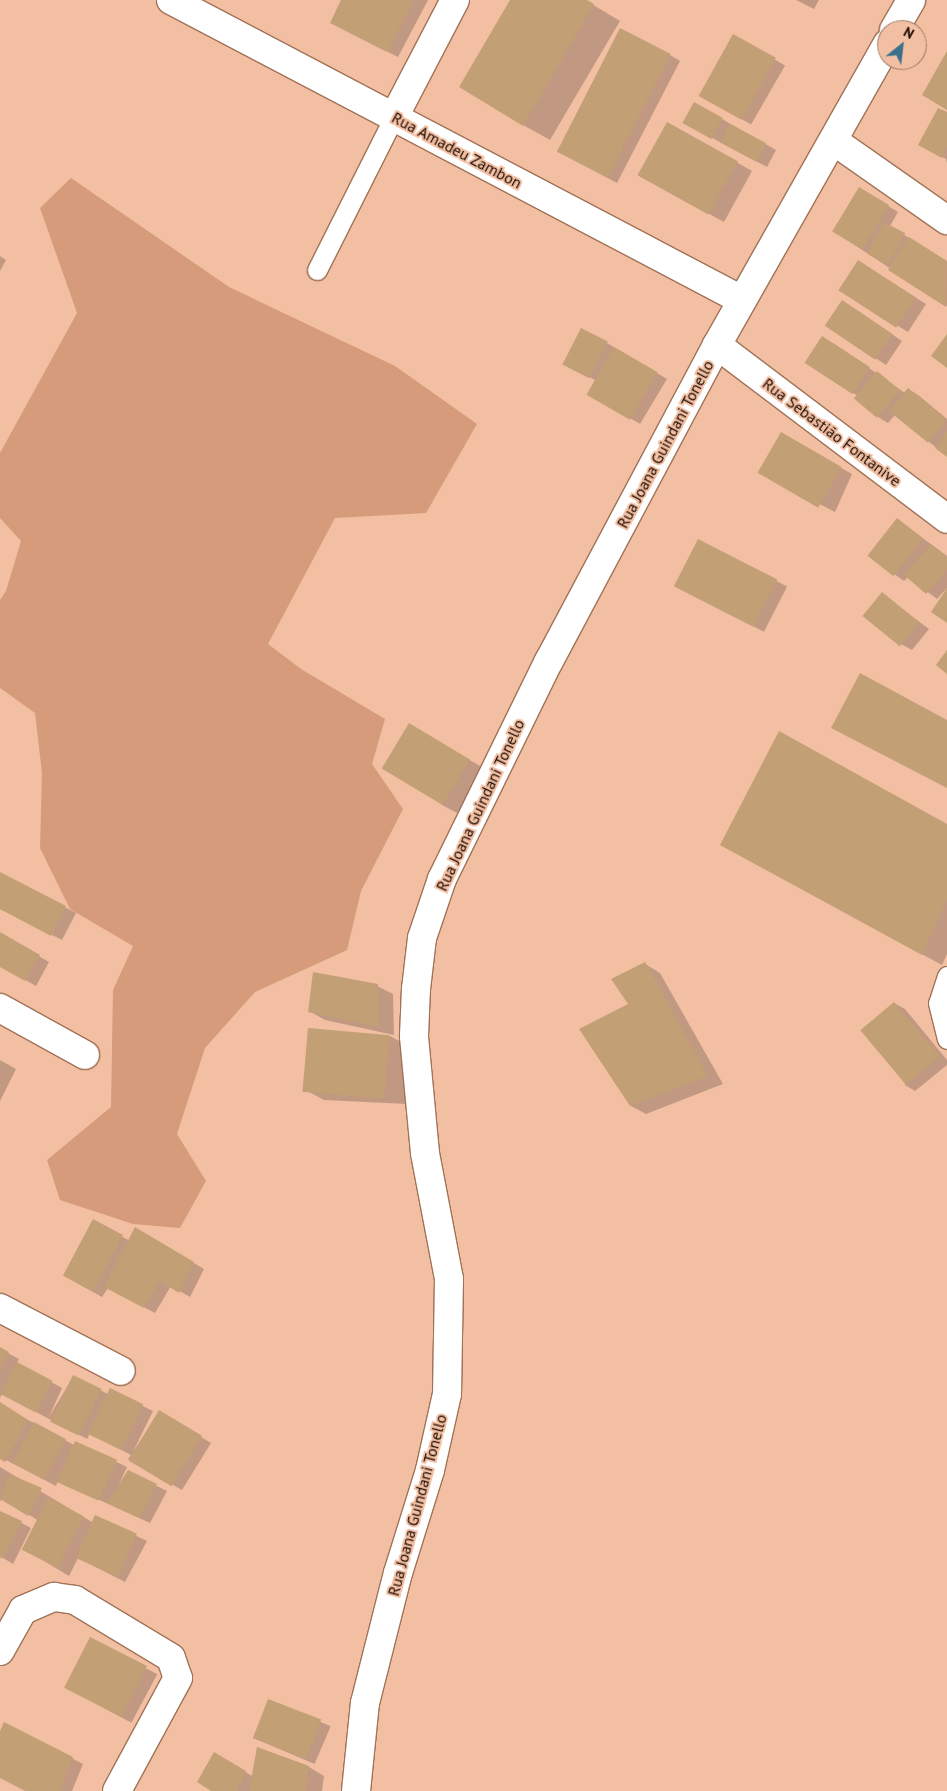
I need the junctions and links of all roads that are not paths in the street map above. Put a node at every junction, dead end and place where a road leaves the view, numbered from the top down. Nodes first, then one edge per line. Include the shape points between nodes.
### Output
1 (171, 0) edge
2 (455, 0) edge
3 (911, 0) edge
4 (900, 20) edge
5 (877, 62) edge
6 (394, 117) junction
7 (834, 140) junction
8 (947, 220) edge
9 (317, 270) dead end
10 (742, 300) junction
11 (717, 345) junction
12 (947, 519) edge
13 (947, 976) edge
14 (0, 1008) edge
15 (947, 1039) edge
16 (85, 1055) dead end
17 (0, 1308) edge
18 (121, 1370) dead end
19 (0, 1651) edge
20 (123, 1780) edge
21 (356, 1791) edge

1 - 6 main road, Rua Amadeu Zambon
2 - 6 main road
3 - 4 main road
5 - 7 main road, Rua Joana Guindani Tonello
6 - 9 lane
6 - 10 main road, Rua Amadeu Zambon
7 - 8 main road
7 - 10 main road, Rua Joana Guindani Tonello
10 - 11 main road, Rua Joana Guindani Tonello
11 - 12 main road, Rua Sebastião Fontanive
11 - 21 main road, Rua Joana Guindani Tonello via 549,661 442,879 422,938 414,1036 425,1153 448,1279 447,1394 430,1470 398,1573 365,1703
13 - 15 lane via 938,1003
14 - 16 main road
17 - 18 main road
19 - 20 main road via 23,1610 54,1596 75,1600 171,1658 178,1678

